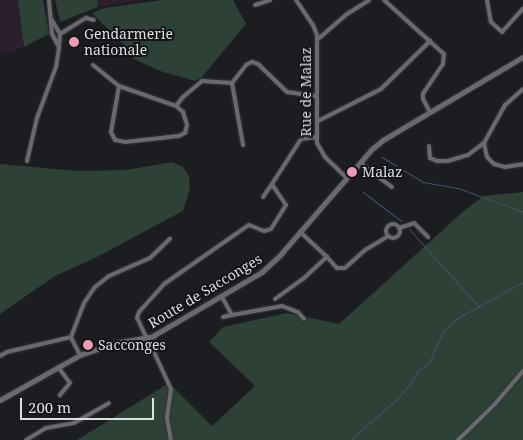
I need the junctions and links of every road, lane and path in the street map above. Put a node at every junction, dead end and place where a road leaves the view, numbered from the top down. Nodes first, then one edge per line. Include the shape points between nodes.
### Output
1 (49, 0) edge
2 (270, 0) edge
3 (296, 0) edge
4 (369, 0) edge
5 (384, 0) edge
6 (487, 0) edge
7 (255, 5) dead end
8 (523, 9) edge
9 (52, 20) junction
10 (94, 20) dead end
11 (60, 34) junction
12 (317, 40) junction
13 (430, 41) junction
14 (59, 47) junction
15 (523, 57) edge
16 (93, 65) dead end
17 (232, 83) junction
18 (118, 86) junction
19 (523, 89) edge
20 (318, 96) junction
21 (176, 106) junction
22 (430, 112) junction
23 (318, 122) junction
24 (317, 137) junction
25 (484, 143) junction
26 (243, 145) dead end
27 (429, 146) dead end
28 (27, 161) dead end
29 (360, 163) junction
30 (523, 164) edge
31 (347, 178) junction
32 (272, 184) junction
33 (392, 187) dead end
34 (263, 197) dead end
35 (399, 228) junction
36 (300, 232) junction
37 (388, 236) junction
38 (428, 237) dead end
39 (170, 239) dead end
40 (326, 257) junction
41 (222, 296) junction
42 (275, 299) dead end
43 (232, 315) junction
44 (222, 317) dead end
45 (304, 319) dead end
46 (72, 337) junction
47 (146, 337) junction
48 (80, 355) junction
49 (0, 356) edge
50 (58, 367) junction
51 (523, 371) edge
52 (60, 395) dead end
53 (0, 400) edge
54 (109, 404) dead end
55 (26, 440) edge
56 (171, 440) edge
57 (458, 440) edge

1 - 9 street
2 - 7 street
3 - 12 street, Rue de Malaz via 313,25
4 - 12 street
5 - 13 street
6 - 8 street via 491,22 502,32
9 - 11 street
9 - 14 street via 52,34
10 - 11 street via 86,18
11 - 14 street
12 - 20 street, Rue de Malaz
13 - 22 street via 445,57 444,64 423,94
13 - 23 street via 381,89
14 - 28 street via 56,67 37,118
15 - 22 street, Route de Sacconges
16 - 18 street
17 - 20 street via 252,62 286,92
17 - 21 street via 202,80
17 - 26 street
18 - 21 street
18 - 21 street via 111,132 115,140 125,142 179,136 187,125 183,112
19 - 25 street via 502,109
20 - 23 street, Rue de Malaz
22 - 29 street, Route de Sacconges via 383,140
23 - 24 street, Rue de Malaz
24 - 31 street, Rue de Malaz via 321,152
24 - 32 street via 301,139
25 - 27 street via 468,155 448,161 430,158
25 - 30 street via 487,157 494,164 502,168
29 - 31 street, Route de Sacconges
29 - 33 street
31 - 36 street, Route de Sacconges
32 - 34 street
32 - 47 street via 286,205 271,230 264,231 249,225 164,284 139,312 138,318
35 - 37 street via 397,237
35 - 37 street via 394,225 388,227
35 - 38 street via 414,223
36 - 40 street
36 - 41 street, Route de Sacconges via 262,272
37 - 40 street via 345,268 337,268
39 - 46 street via 150,258 109,276 94,288 84,303
40 - 42 street
41 - 43 street
41 - 47 street, Route de Sacconges
43 - 44 street
43 - 45 street via 282,306 298,312
46 - 48 street
46 - 49 street
47 - 48 street, Route de Sacconges
47 - 56 street via 171,389 168,418
48 - 50 street, Route de Sacconges
50 - 52 street via 70,383
50 - 53 street, Route de Sacconges
51 - 57 street
54 - 55 street via 74,423 46,428

